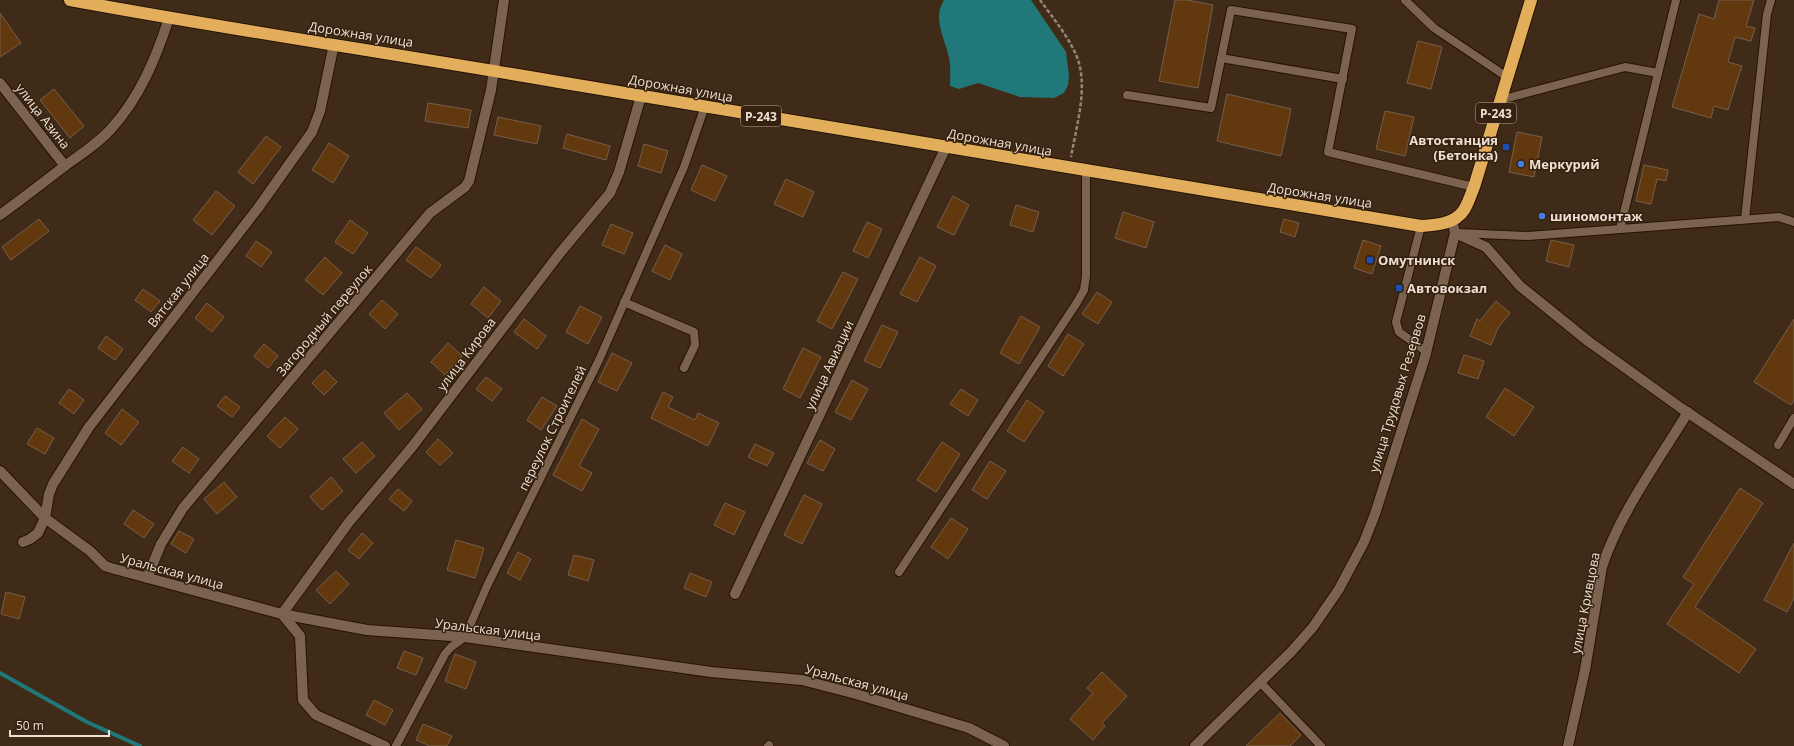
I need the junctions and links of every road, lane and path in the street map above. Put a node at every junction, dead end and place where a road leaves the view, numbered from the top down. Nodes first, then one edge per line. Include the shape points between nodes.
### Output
1 (70, 0) edge
2 (504, 0) edge
3 (1040, 0) edge
4 (1405, 0) edge
5 (1531, 0) edge
6 (1676, 0) edge
7 (1771, 0) edge
8 (169, 18) junction
9 (334, 44) junction
10 (1221, 58) junction
11 (493, 71) junction
12 (1658, 73) junction
13 (1507, 77) junction
14 (1343, 79) junction
15 (0, 83) edge
16 (1127, 95) dead end
17 (641, 96) junction
18 (1500, 100) junction
19 (705, 106) junction
20 (946, 147) junction
21 (66, 166) junction
22 (1069, 168) junction
23 (1086, 171) junction
24 (1474, 187) junction
25 (0, 215) edge
26 (1745, 219) junction
27 (1452, 220) junction
28 (1794, 222) edge
29 (1421, 226) junction
30 (1620, 229) junction
31 (1455, 233) junction
32 (624, 302) junction
33 (1427, 352) junction
34 (684, 368) dead end
35 (1688, 412) junction
36 (1794, 418) edge
37 (1778, 445) dead end
38 (0, 471) edge
39 (1794, 484) edge
40 (45, 518) junction
41 (23, 542) dead end
42 (899, 572) dead end
43 (147, 578) junction
44 (735, 594) dead end
45 (282, 614) junction
46 (465, 637) junction
47 (1260, 682) junction
48 (1316, 744) edge
49 (386, 746) edge
50 (396, 746) edge
51 (1004, 746) edge
52 (1195, 746) edge
53 (1568, 746) edge

1 - 8 highway, Дорожная улица / Р-243
2 - 11 street, Загородный переулок
3 - 22 path via 1073,49 1080,64 1080,101
4 - 13 lane via 1434,28
5 - 13 highway, Р-243
6 - 12 lane
7 - 26 lane via 1767,14
8 - 9 highway, Дорожная улица / Р-243
8 - 21 street, улица Азина via 157,54 135,97 111,129
9 - 11 highway, Дорожная улица / Р-243
9 - 40 street, Вятская улица via 320,111 312,132 258,208 89,427 53,484
10 - 14 lane
10 - 14 lane via 1231,10 1352,29
10 - 16 lane via 1211,108
11 - 17 highway, Дорожная улица / Р-243
11 - 43 street, Загородный переулок via 491,90 469,181 465,187 430,213 183,508 161,544
12 - 18 lane via 1625,67
12 - 30 lane
13 - 18 highway, Р-243
14 - 24 lane via 1328,152
15 - 21 street, улица Азина
17 - 19 highway, Дорожная улица / Р-243
17 - 45 street, улица Кирова via 619,172 610,193 560,253 412,447 349,522
18 - 24 highway, Р-243
19 - 20 highway, Дорожная улица / Р-243
19 - 32 lane, переулок Строителей via 684,167
20 - 22 highway, Дорожная улица / Р-243
20 - 44 street, улица Авиации
21 - 25 street, улица Азина
22 - 23 highway, Дорожная улица / Р-243
23 - 29 highway, Дорожная улица / Р-243
23 - 42 lane via 1087,261 1084,290
24 - 27 highway, Р-243 via 1464,210
26 - 28 lane via 1779,217
26 - 30 lane
27 - 29 highway, Дорожная улица / Р-243
27 - 31 street, улица Трудовых Резервов
29 - 33 lane via 1396,322 1398,332
30 - 31 lane via 1528,236
31 - 33 street, улица Трудовых Резервов
31 - 35 street via 1486,248 1520,286 1588,341
32 - 34 lane via 694,332 695,345
32 - 46 lane, переулок Строителей via 599,360 487,586
33 - 47 street, улица Трудовых Резервов via 1375,514 1361,548 1331,602 1313,627
35 - 39 street
35 - 53 street, улица Кривцова via 1629,509 1607,553 1602,567 1585,670
36 - 37 lane
38 - 40 street, Уральская улица
40 - 41 street, Вятская улица via 38,533
40 - 43 street, Уральская улица via 90,551 105,566
43 - 45 street, Уральская улица
45 - 46 street, Уральская улица via 367,630
45 - 49 street via 300,636 303,700 316,715
46 - 50 lane, переулок Строителей via 445,654
46 - 51 street, Уральская улица via 711,672 802,680 968,728
47 - 48 lane
47 - 52 street, улица Трудовых Резервов

